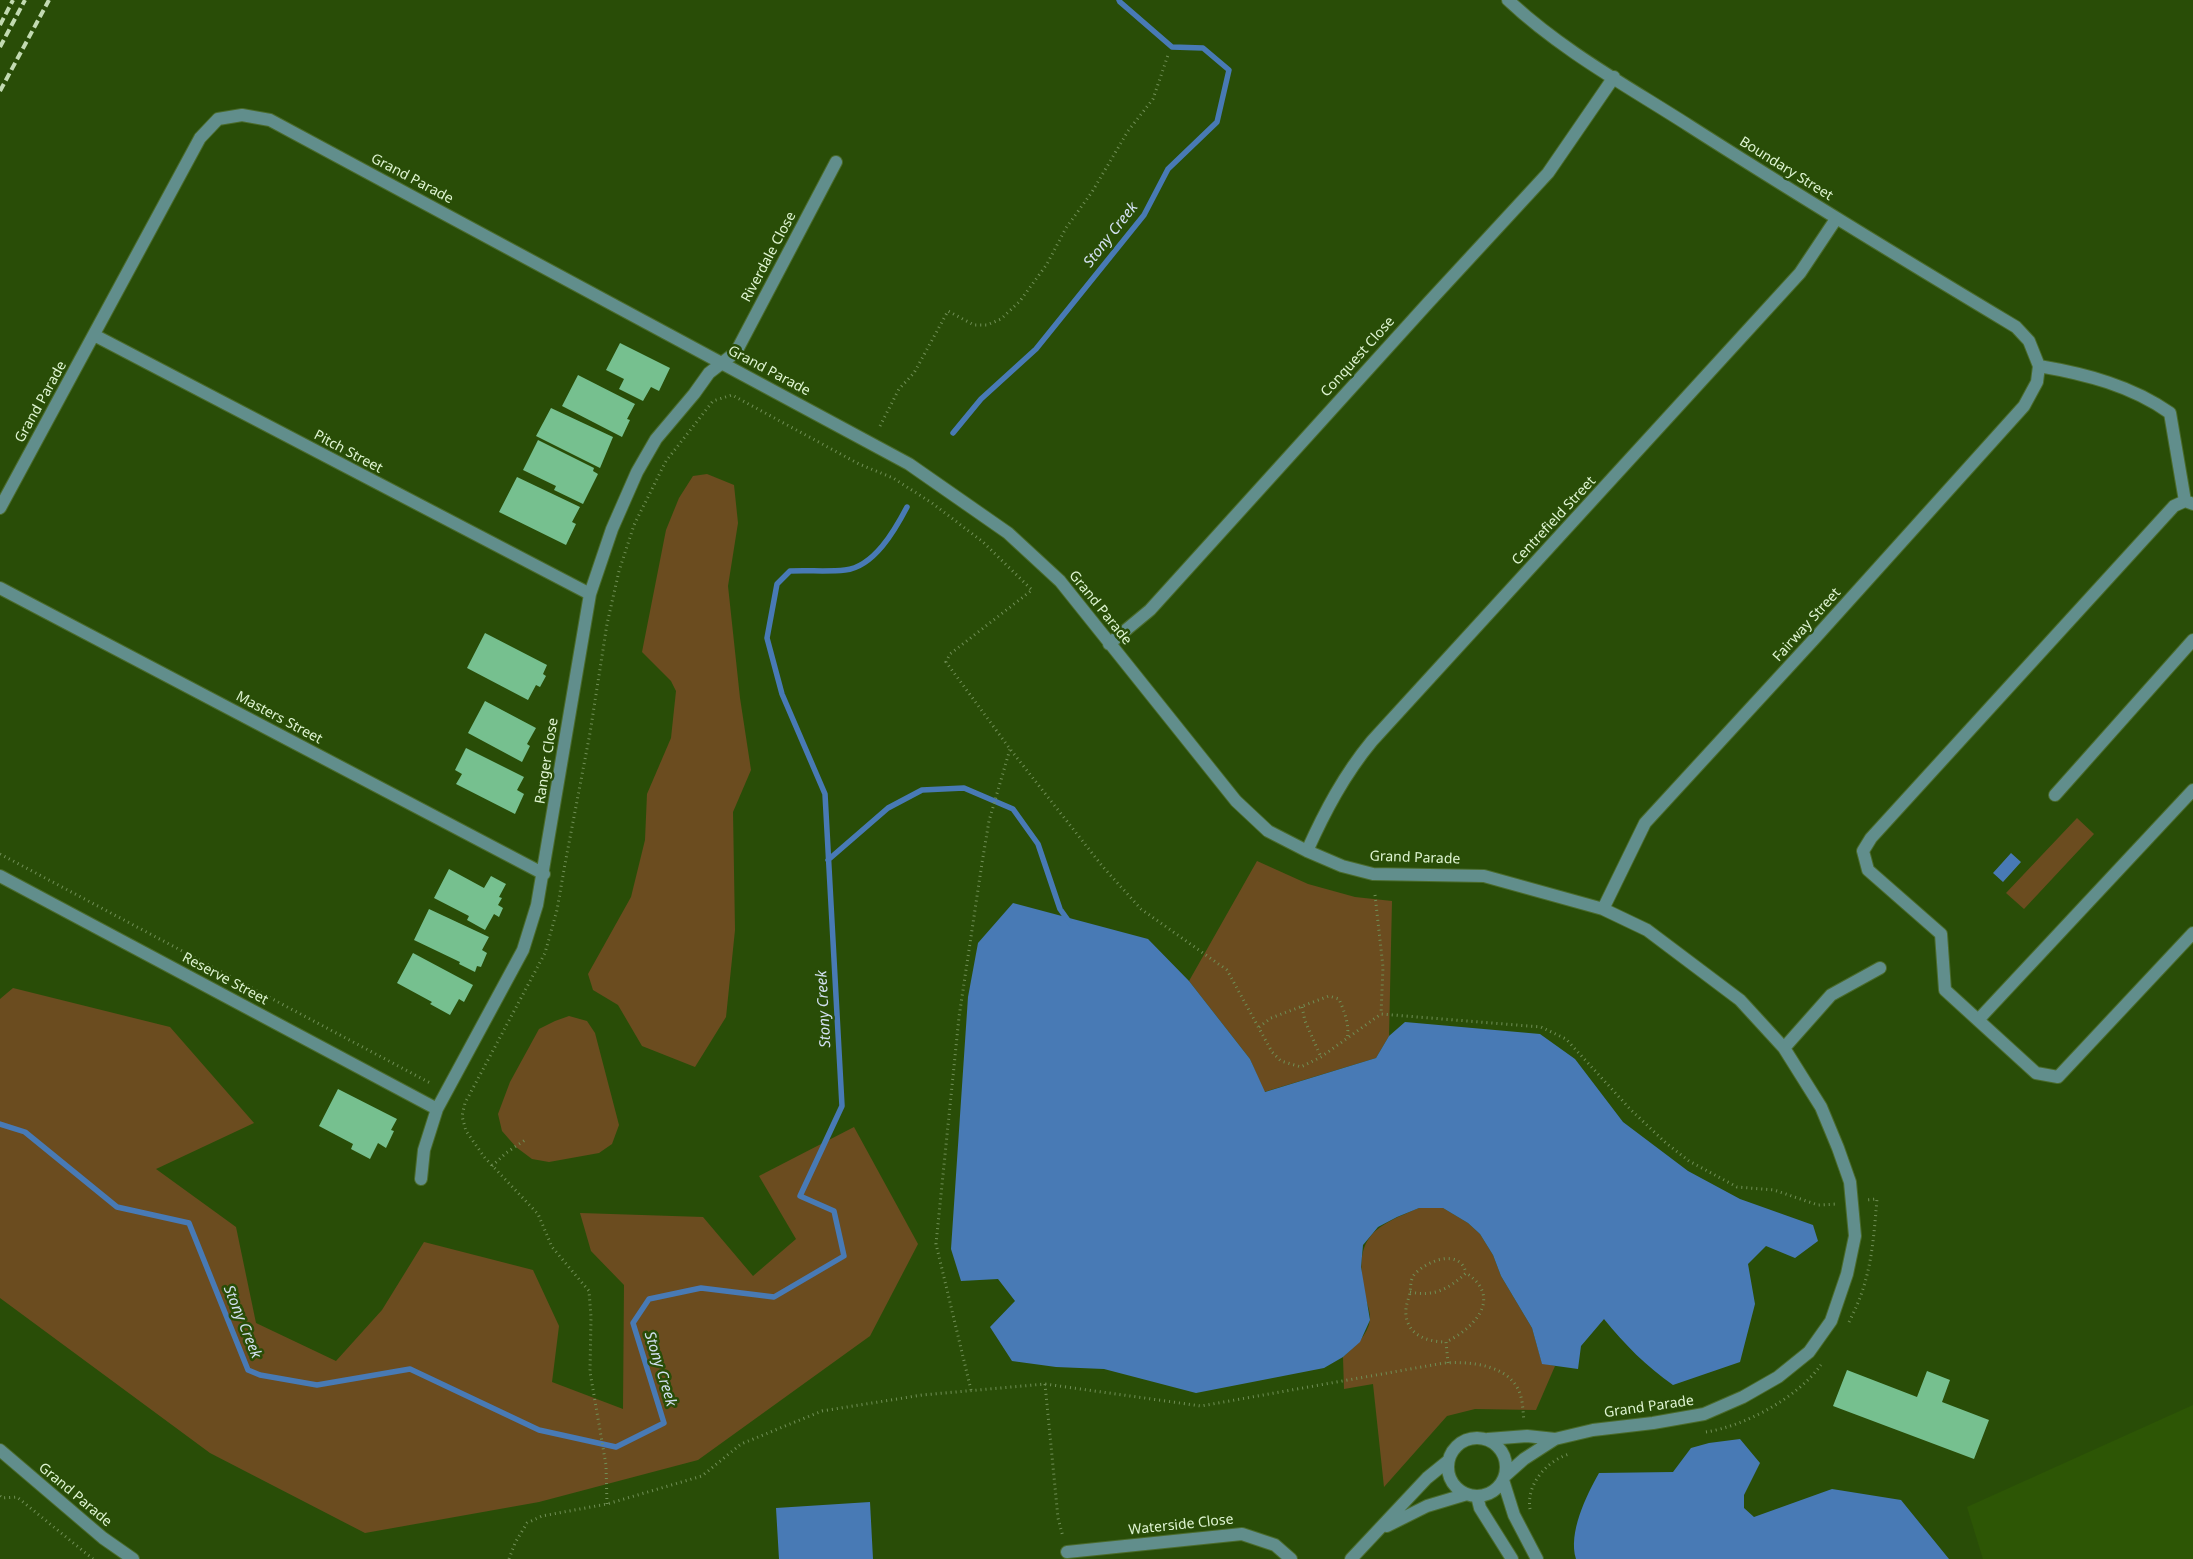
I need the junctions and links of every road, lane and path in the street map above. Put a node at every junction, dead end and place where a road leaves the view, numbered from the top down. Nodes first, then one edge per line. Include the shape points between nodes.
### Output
1 (1508, 0) edge
2 (1168, 55) dead end
3 (1614, 78) junction
4 (836, 162) dead end
5 (1836, 219) junction
6 (94, 335) junction
7 (723, 362) junction
8 (2039, 366) junction
9 (880, 426) dead end
10 (2189, 502) edge
11 (0, 508) edge
12 (0, 588) edge
13 (590, 594) junction
14 (2193, 640) edge
15 (1110, 644) junction
16 (1010, 749) junction
17 (2193, 790) edge
18 (2055, 795) dead end
19 (1307, 851) junction
20 (0, 854) edge
21 (544, 874) junction
22 (0, 876) edge
23 (1375, 895) dead end
24 (1604, 910) junction
25 (2193, 933) edge
26 (1880, 968) dead end
27 (1302, 1007) junction
28 (1381, 1014) junction
29 (1978, 1020) junction
30 (1259, 1027) junction
31 (1347, 1038) junction
32 (1784, 1048) junction
33 (1321, 1057) junction
34 (430, 1084) dead end
35 (436, 1109) junction
36 (525, 1140) dead end
37 (492, 1166) junction
38 (421, 1178) dead end
39 (1830, 1205) dead end
40 (1466, 1273) junction
41 (1410, 1292) junction
42 (1446, 1342) junction
43 (1448, 1363) junction
44 (1045, 1384) junction
45 (971, 1390) junction
46 (1523, 1419) dead end
47 (1488, 1439) junction
48 (1556, 1439) junction
49 (2, 1455) edge
50 (1448, 1461) junction
51 (1504, 1478) junction
52 (1472, 1495) junction
53 (0, 1496) edge
54 (607, 1504) junction
55 (1380, 1529) junction
56 (1066, 1552) joint
57 (93, 1559) edge
58 (133, 1559) edge
59 (510, 1559) edge
60 (1291, 1559) edge
61 (1351, 1559) edge
62 (1512, 1559) edge
63 (1537, 1559) edge

1 - 3 street, Boundary Street via 1554,38
2 - 9 path via 1153,99 1128,131 1020,301 1000,319 987,325 974,325 948,311
3 - 5 street, Boundary Street
3 - 15 street, Conquest Close via 1548,173 1150,610
4 - 7 street, Riverdale Close via 736,352
5 - 8 street, Boundary Street via 2016,327 2029,340
5 - 19 street, Centrefield Street via 1800,273 1774,303 1372,741 1350,768
6 - 7 street, Grand Parade via 200,138 218,119 242,115 270,120
6 - 11 street, Grand Parade
6 - 13 street, Pitch Street
7 - 13 street, Ranger Close via 709,373 652,447 637,472 612,529
7 - 15 street, Grand Parade via 909,464 1008,533 1060,581
8 - 10 street via 2090,376 2149,398 2170,413
8 - 24 street, Fairway Street via 2036,382 2024,406 1645,822
10 - 29 street via 2174,506 1871,838 1863,851 1868,870 1941,934 1946,990
12 - 21 street, Masters Street
13 - 21 street, Ranger Close
14 - 18 street
15 - 19 street, Grand Parade via 1236,801 1268,831
16 - 30 path via 1103,867 1141,909 1227,970
16 - 37 path via 946,662 950,654 1032,590 983,542 893,478 859,464 732,396 713,401 666,461 634,525 606,624 590,733 557,910 545,953 465,1103 462,1116 466,1131
16 - 45 path via 989,820 959,1017 936,1244
17 - 29 street
19 - 24 street, Grand Parade via 1342,866 1373,874 1484,876
20 - 34 path
21 - 35 street, Ranger Close via 523,950
22 - 35 street, Reserve Street
23 - 28 path via 1383,967
24 - 32 street, Grand Parade via 1647,930 1709,976 1740,1000
25 - 29 street via 2058,1076 2036,1073
26 - 32 street via 1831,994
27 - 30 path via 1271,1018
27 - 31 path via 1329,996 1339,999 1349,1030
27 - 33 path
28 - 31 path
28 - 39 path via 1541,1027 1566,1039 1631,1110 1689,1161 1737,1187 1774,1190 1818,1205
30 - 33 path via 1272,1052 1281,1061 1301,1066
31 - 33 path
32 - 48 street, Grand Parade via 1821,1107 1850,1182 1854,1236 1848,1274 1831,1321 1809,1352 1778,1377 1704,1414 1593,1430
35 - 38 street, Ranger Close via 424,1150
36 - 37 path
37 - 54 path via 538,1214 552,1247 589,1291 590,1372 606,1465
40 - 41 path via 1453,1286 1436,1293 1422,1295
40 - 41 path via 1459,1260 1434,1261 1415,1274
40 - 42 path via 1482,1288 1484,1302 1469,1328
41 - 42 path via 1406,1317 1410,1328 1421,1338
42 - 43 path
43 - 44 path via 1201,1406
43 - 46 path via 1487,1366 1509,1378 1521,1396
44 - 45 path
44 - 56 path via 1058,1518
45 - 54 path via 822,1411 741,1444 702,1476
47 - 48 street, Grand Parade via 1527,1436
47 - 50 street via 1463,1442
47 - 51 street via 1503,1452 1506,1462
48 - 51 street, Grand Parade via 1524,1459
49 - 58 street, Grand Parade
50 - 52 street via 1452,1481 1458,1489
50 - 55 street via 1427,1478
51 - 52 street via 1496,1490
51 - 63 street via 1514,1515
52 - 55 street via 1426,1506
52 - 62 street
53 - 57 path via 17,1497
54 - 59 path via 542,1516 527,1523
55 - 61 street
56 - 60 street, Waterside Close via 1242,1534 1275,1545

